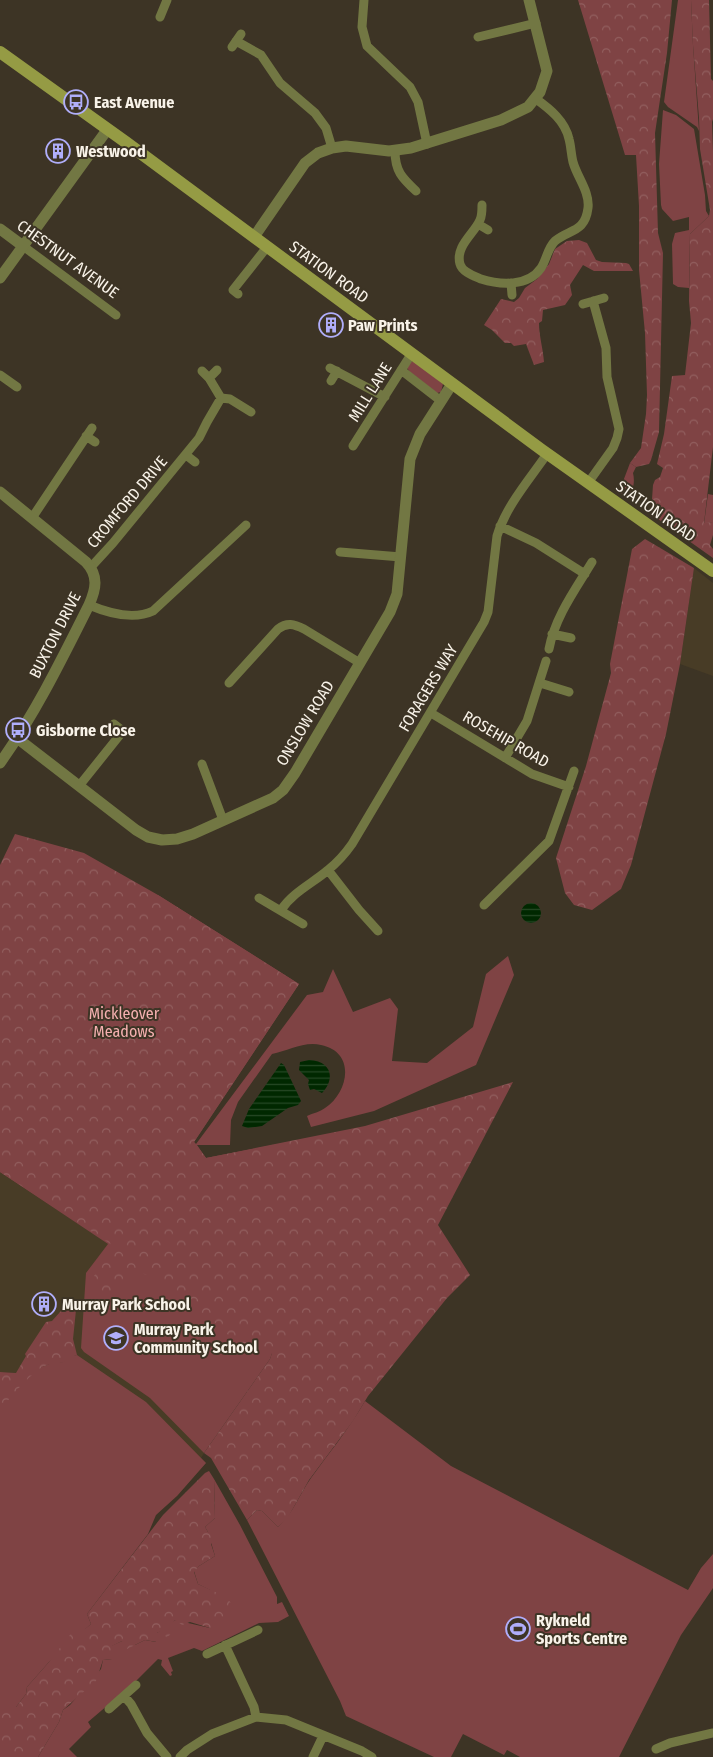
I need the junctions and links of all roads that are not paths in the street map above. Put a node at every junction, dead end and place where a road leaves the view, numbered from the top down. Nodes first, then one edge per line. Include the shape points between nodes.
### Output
1 (167, 0) edge
2 (364, 0) edge
3 (530, 0) edge
4 (160, 17) dead end
5 (536, 23) junction
6 (237, 41) dead end
7 (488, 45) dead end
8 (0, 52) edge
9 (536, 99) junction
10 (107, 130) junction
11 (427, 144) junction
12 (332, 148) junction
13 (394, 151) junction
14 (416, 191) dead end
15 (482, 205) dead end
16 (478, 224) junction
17 (0, 229) edge
18 (488, 230) dead end
19 (254, 237) junction
20 (23, 246) junction
21 (267, 247) junction
22 (0, 278) edge
23 (512, 283) junction
24 (238, 294) dead end
25 (512, 295) dead end
26 (604, 298) dead end
27 (593, 301) junction
28 (583, 304) dead end
29 (116, 315) dead end
30 (412, 353) junction
31 (217, 370) dead end
32 (401, 370) junction
33 (0, 375) edge
34 (331, 381) dead end
35 (452, 384) junction
36 (17, 387) dead end
37 (385, 396) junction
38 (221, 398) junction
39 (441, 401) junction
40 (251, 412) dead end
41 (95, 442) dead end
42 (353, 446) dead end
43 (186, 454) junction
44 (548, 454) junction
45 (196, 462) dead end
46 (588, 483) junction
47 (0, 492) edge
48 (32, 518) junction
49 (246, 525) dead end
50 (500, 526) junction
51 (340, 552) dead end
52 (401, 557) junction
53 (592, 562) dead end
54 (91, 567) junction
55 (713, 571) edge
56 (585, 574) junction
57 (89, 605) junction
58 (552, 634) junction
59 (571, 638) dead end
60 (549, 649) dead end
61 (546, 661) dead end
62 (360, 663) junction
63 (228, 683) dead end
64 (540, 683) junction
65 (569, 692) dead end
66 (430, 712) junction
67 (114, 724) dead end
68 (17, 738) junction
69 (505, 758) junction
70 (0, 763) edge
71 (207, 769) dead end
72 (574, 771) dead end
73 (78, 786) junction
74 (569, 787) junction
75 (223, 820) junction
76 (328, 870) junction
77 (258, 898) dead end
78 (484, 905) dead end
79 (281, 910) junction
80 (303, 924) dead end
81 (378, 931) dead end
82 (258, 1630) dead end
83 (225, 1645) junction
84 (207, 1654) dead end
85 (136, 1685) dead end
86 (124, 1696) junction
87 (109, 1709) dead end
88 (256, 1717) junction
89 (713, 1732) edge
90 (323, 1736) junction
91 (656, 1749) dead end
92 (167, 1757) edge
93 (180, 1757) edge
94 (313, 1757) edge
95 (372, 1757) edge

1 - 4 street
2 - 11 street via 362,27 367,46 410,87 418,102
3 - 5 street
5 - 7 street via 482,37
5 - 9 street via 547,71
6 - 12 street via 261,55 280,83 314,113 326,128
8 - 10 main road, STATION ROAD
9 - 11 street via 510,116
9 - 23 street via 558,118 566,130 588,208 585,220 578,228 551,245 537,272
10 - 19 main road, STATION ROAD
10 - 20 street
11 - 13 street
12 - 13 street via 352,146
12 - 19 street via 305,163
13 - 14 street via 398,171
15 - 16 street
16 - 18 street
16 - 23 street via 466,239 460,266 478,278
17 - 20 street, CHESTNUT AVENUE
19 - 21 main road, STATION ROAD
20 - 22 street
20 - 29 street, CHESTNUT AVENUE
21 - 24 street via 233,290
21 - 30 main road, STATION ROAD
23 - 25 street
26 - 27 street
27 - 28 street
27 - 46 street via 606,348 607,377 619,429 612,448
30 - 32 street, MILL LANE
30 - 35 main road, STATION ROAD
31 - 38 street via 206,374
32 - 37 street, MILL LANE
32 - 39 street
33 - 36 street
34 - 37 street via 333,369
35 - 39 street, ONSLOW ROAD
35 - 44 main road, STATION ROAD
37 - 42 street, MILL LANE
38 - 40 street via 230,399
38 - 43 street, CROMFORD DRIVE via 199,438
39 - 52 street, ONSLOW ROAD via 416,442 410,459
41 - 48 street via 89,432
43 - 45 street, CROMFORD DRIVE
43 - 54 street, CROMFORD DRIVE
44 - 46 main road, STATION ROAD
44 - 50 street, FORAGERS WAY
46 - 55 main road, STATION ROAD
47 - 48 street
48 - 54 street
49 - 57 street via 154,612 128,615
50 - 56 street via 536,543
50 - 66 street, FORAGERS WAY via 488,612
51 - 52 street via 352,548
52 - 62 street, ONSLOW ROAD via 395,601
53 - 56 street
54 - 57 street, BUXTON DRIVE via 96,589
56 - 58 street
57 - 68 street, BUXTON DRIVE
58 - 59 street
58 - 60 street
61 - 64 street
62 - 63 street via 297,625 287,624 278,629 240,677
62 - 75 street, ONSLOW ROAD via 283,790 266,802
64 - 65 street
64 - 69 street via 527,721
66 - 69 street, ROSEHIP ROAD
66 - 76 street, FORAGERS WAY via 352,844
67 - 73 street via 123,730
68 - 70 street, BUXTON DRIVE
68 - 73 street, ONSLOW ROAD
69 - 74 street, ROSEHIP ROAD via 532,774
71 - 75 street
72 - 74 street
73 - 75 street, ONSLOW ROAD via 136,830 156,839 185,837
74 - 78 street via 549,841
76 - 79 street, FORAGERS WAY via 293,896
76 - 81 street
77 - 79 street
79 - 80 street
82 - 83 street
83 - 84 street
83 - 88 street
85 - 86 street
86 - 87 street
86 - 92 street via 132,1704 147,1733
88 - 90 street via 286,1720
88 - 93 street via 212,1734
89 - 91 street
90 - 94 street
90 - 95 street

